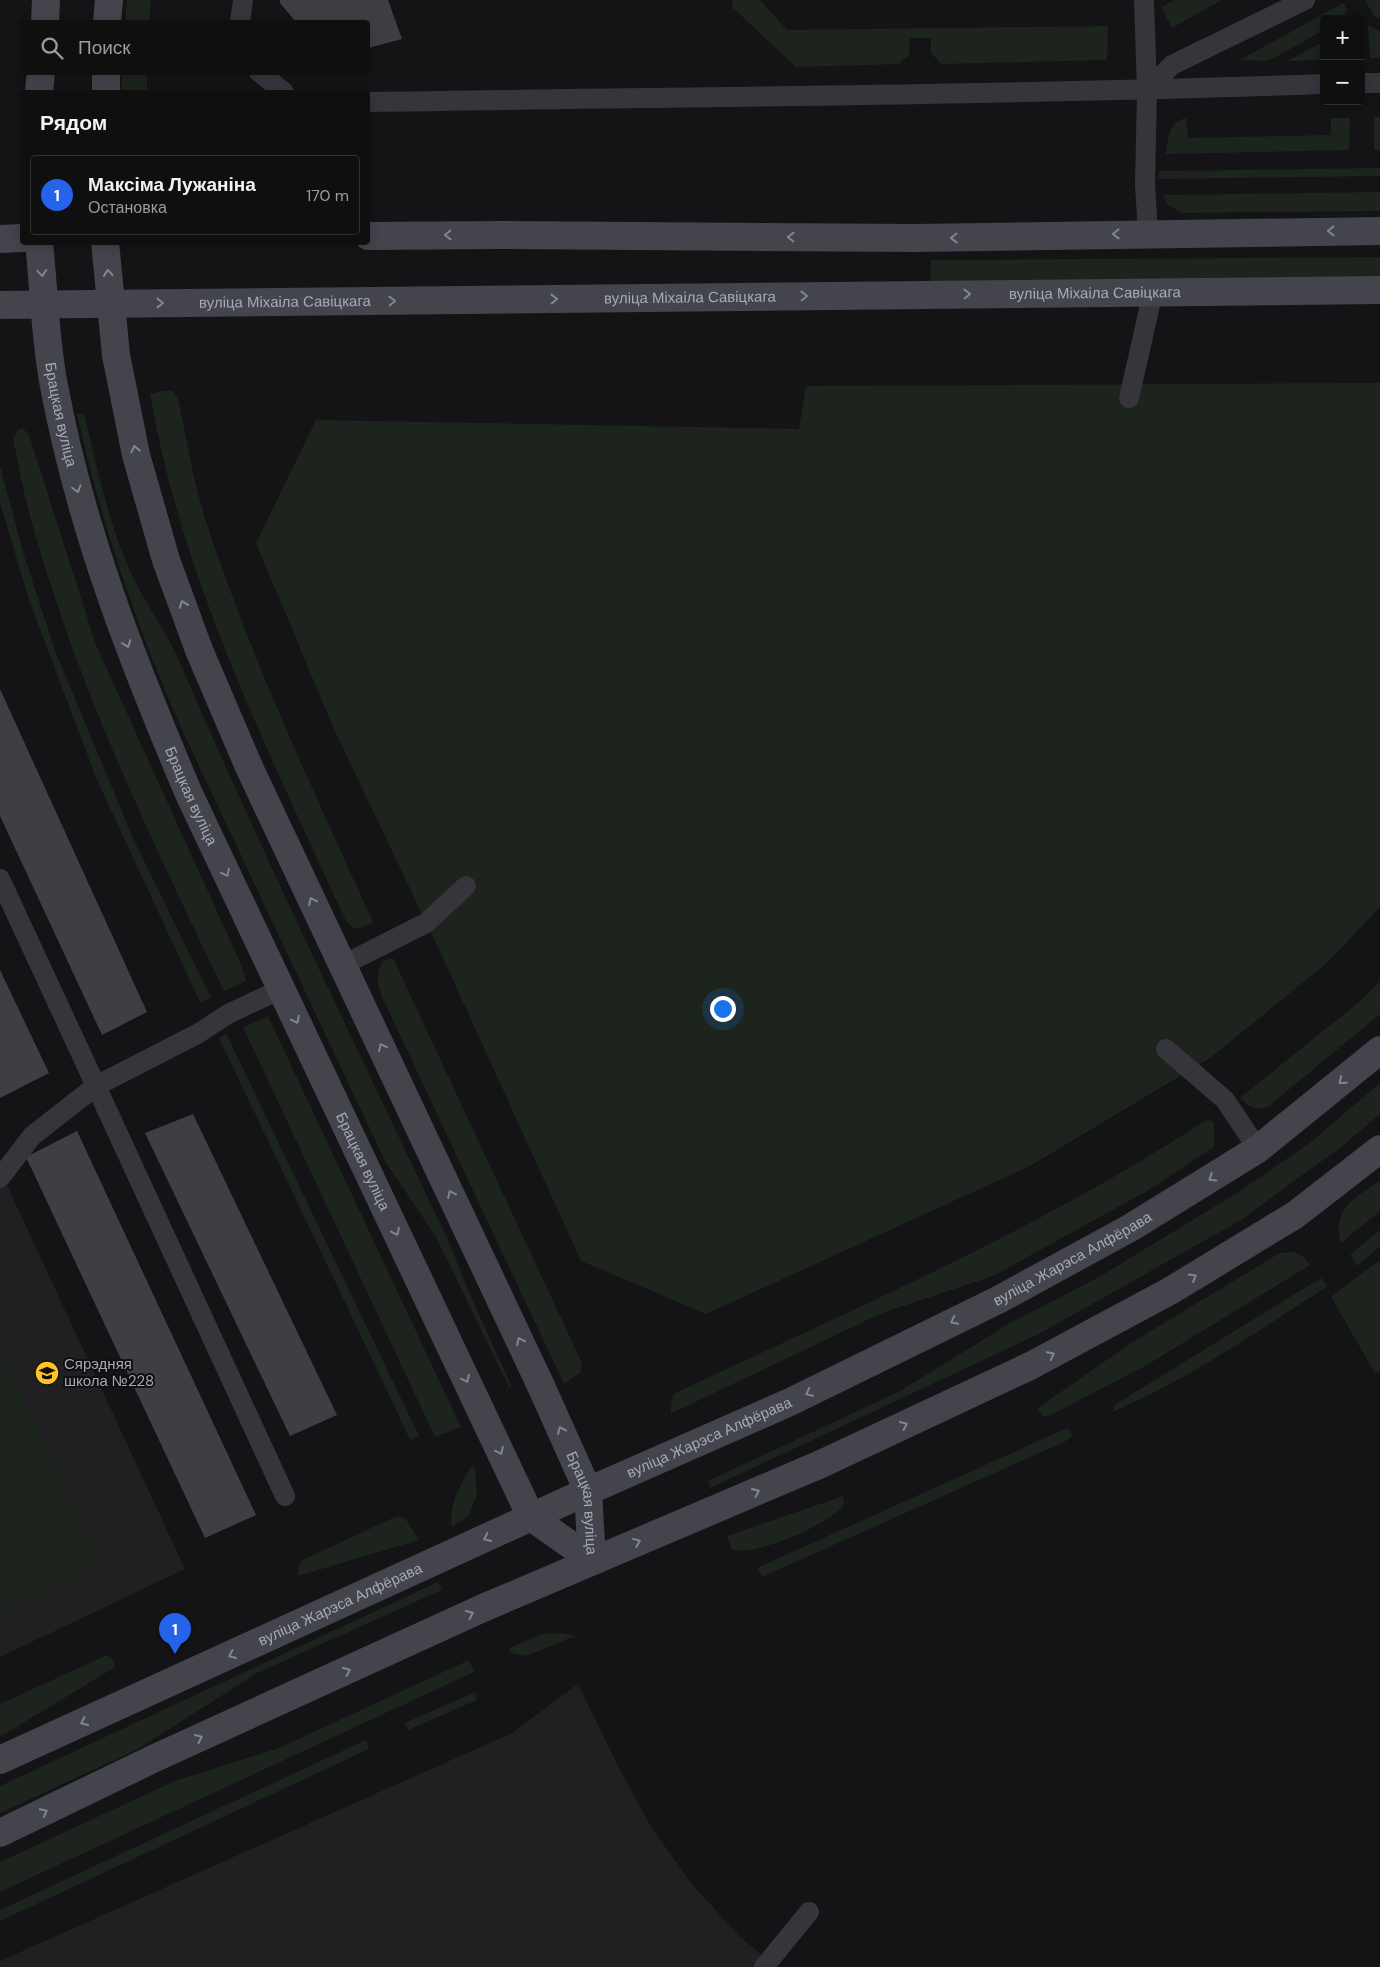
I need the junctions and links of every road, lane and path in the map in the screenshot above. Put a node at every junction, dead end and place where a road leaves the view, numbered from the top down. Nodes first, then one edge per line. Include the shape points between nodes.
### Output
1 (46, 0) edge
2 (109, 0) edge
3 (243, 0) edge
4 (1144, 0) edge
5 (1305, 0) edge
6 (44, 20) edge
7 (106, 20) edge
8 (240, 20) edge
9 (41, 75) edge
10 (106, 75) edge
11 (262, 75) edge
12 (1365, 83) edge
13 (1380, 83) edge
14 (1320, 84) edge
15 (39, 90) edge
16 (106, 90) edge
17 (281, 90) edge
18 (1147, 90) junction
19 (370, 102) edge
20 (1380, 231) edge
21 (1148, 233) junction
22 (370, 236) edge
23 (0, 238) edge
24 (20, 238) edge
25 (39, 245) edge
26 (105, 245) edge
27 (1380, 290) edge
28 (1153, 292) junction
29 (111, 303) junction
30 (45, 304) junction
31 (0, 305) edge
32 (1129, 398) dead end
33 (0, 879) edge
34 (466, 886) dead end
35 (343, 965) junction
36 (281, 988) junction
37 (1166, 1049) dead end
38 (1380, 1050) edge
39 (96, 1086) junction
40 (1258, 1149) junction
41 (1380, 1149) edge
42 (0, 1178) edge
43 (588, 1491) junction
44 (285, 1496) dead end
45 (531, 1517) junction
46 (592, 1560) junction
47 (0, 1760) edge
48 (0, 1833) edge
49 (810, 1912) dead end
50 (764, 1967) edge

1 - 6 street
2 - 7 street
3 - 8 lane
4 - 18 lane
5 - 18 lane via 1172,65
9 - 15 street
10 - 16 street
11 - 17 lane
12 - 13 lane
14 - 18 lane
18 - 19 lane
18 - 21 lane via 1145,162
20 -> 21 street
21 -> 22 street via 915,238
23 - 24 street
25 -> 30 street, Брацкая вуліца
29 -> 26 street, Брацкая вуліца
27 - 28 street, вуліца Міхаіла Савіцкага
29 -> 28 street, вуліца Міхаіла Савіцкага
28 - 32 lane
29 - 30 street, вуліца Міхаіла Савіцкага
35 -> 29 street, Брацкая вуліца via 249,767 199,650 166,560 136,455 116,355
30 - 31 street, вуліца Міхаіла Савіцкага
30 -> 36 street, Брацкая вуліца via 53,385 72,471 104,580 138,674 189,794
33 - 39 lane
34 - 35 lane via 426,923
43 -> 35 street, Брацкая вуліца
36 - 39 lane
36 -> 45 street, Брацкая вуліца
37 - 40 lane via 1225,1100
38 -> 40 street, вуліца Жарэса Алфёрава
39 - 42 lane via 32,1136
39 - 44 lane
40 -> 43 street, вуліца Жарэса Алфёрава via 1130,1228 998,1300 790,1402
46 -> 41 street via 821,1464 1030,1366 1170,1291 1295,1215
43 - 45 street, вуліца Жарэса Алфёрава
43 - 46 street, Брацкая вуліца
45 - 46 street, Брацкая вуліца
45 -> 47 street, вуліца Жарэса Алфёрава
48 -> 46 street via 155,1758
49 - 50 lane

